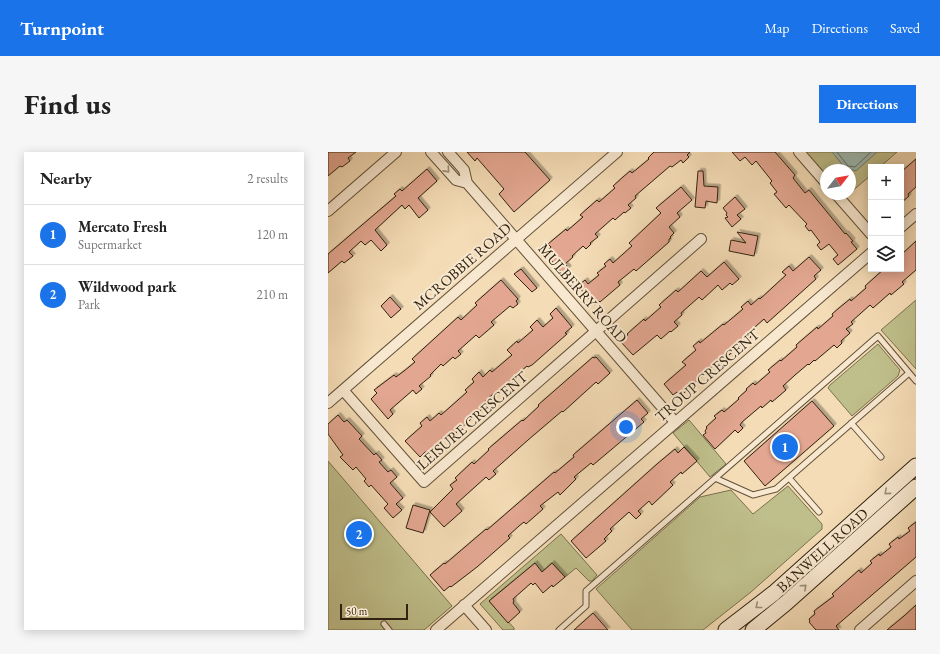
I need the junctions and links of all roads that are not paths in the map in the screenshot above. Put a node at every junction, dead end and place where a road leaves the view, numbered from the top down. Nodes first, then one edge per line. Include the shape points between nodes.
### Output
1 (396, 152) edge
2 (431, 152) edge
3 (448, 152) edge
4 (617, 152) edge
5 (799, 152) edge
6 (820, 175) edge
7 (467, 183) junction
8 (841, 200) edge
9 (328, 211) edge
10 (916, 214) edge
11 (904, 224) edge
12 (868, 231) edge
13 (516, 239) junction
14 (701, 239) dead end
15 (868, 256) edge
16 (596, 332) junction
17 (909, 373) junction
18 (916, 381) edge
19 (343, 390) junction
20 (328, 403) edge
21 (675, 422) junction
22 (852, 424) junction
23 (881, 457) dead end
24 (916, 466) edge
25 (715, 478) junction
26 (788, 478) junction
27 (916, 487) edge
28 (818, 512) dead end
29 (916, 581) edge
30 (464, 605) junction
31 (384, 624) dead end
32 (389, 630) edge
33 (436, 630) edge
34 (486, 630) edge
35 (559, 630) edge
36 (726, 630) edge
37 (753, 630) edge
38 (860, 630) edge

1 - 9 street
2 -> 7 street, MULBERRY ROAD via 456,180
3 - 7 street, MULBERRY ROAD via 464,170
4 - 13 street, MCROBBIE ROAD
5 - 6 street
7 - 13 street, MULBERRY ROAD
8 - 12 street
10 - 11 street
13 - 16 street, MULBERRY ROAD
13 - 19 street, MCROBBIE ROAD
14 - 16 street
15 - 21 street, TROUP CRESCENT
16 - 19 street, LEISURE CRESCENT via 424,482
16 - 21 street, MULBERRY ROAD
17 - 18 lane
17 - 22 lane
17 - 25 lane via 878,336
19 - 20 street, MCROBBIE ROAD
21 - 30 street, TROUP CRESCENT
22 - 23 lane
22 - 26 lane
24 -> 36 main road, BANWELL ROAD via 774,593
25 - 26 lane via 753,495 776,489
25 - 35 lane via 586,591 586,606
26 - 28 lane
37 -> 27 main road, BANWELL ROAD
29 - 38 street
30 - 33 street, TROUP CRESCENT
30 - 34 street
31 - 32 lane

